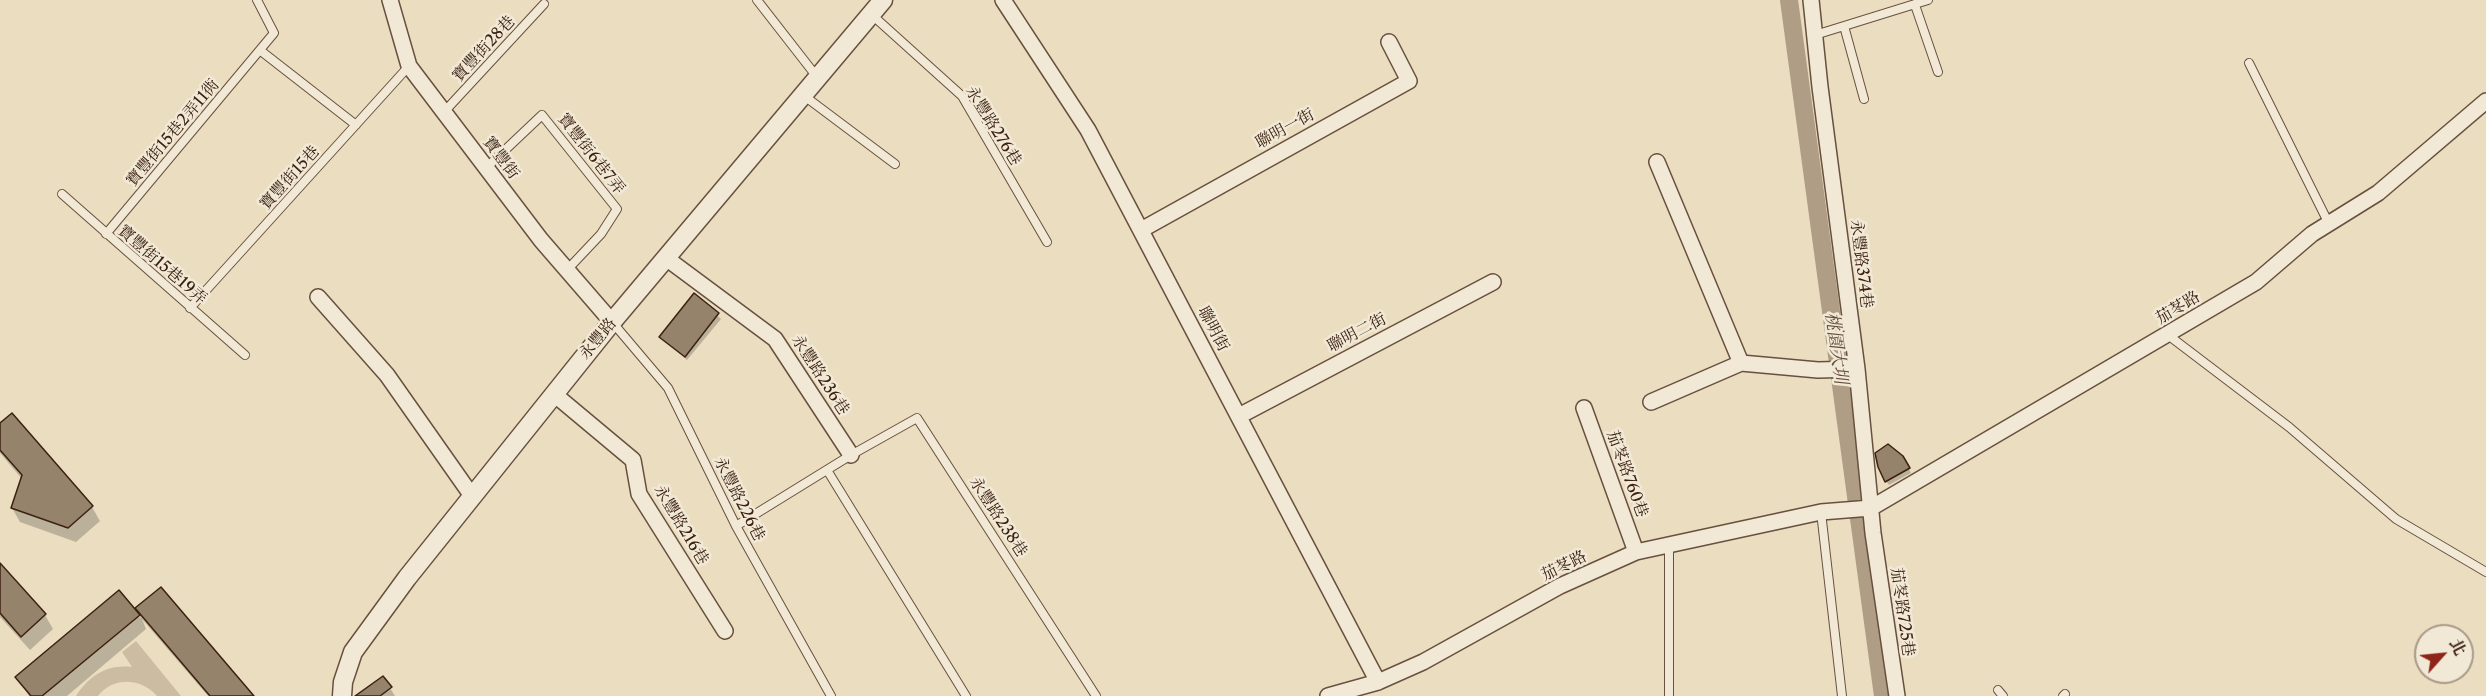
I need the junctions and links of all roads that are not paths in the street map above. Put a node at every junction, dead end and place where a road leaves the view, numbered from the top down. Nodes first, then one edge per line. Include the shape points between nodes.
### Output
1 (257, 0) edge
2 (390, 0) edge
3 (757, 0) edge
4 (883, 0) edge
5 (1003, 0) edge
6 (1811, 0) edge
7 (1928, 0) edge
8 (544, 4) dead end
9 (1915, 5) junction
10 (871, 14) junction
11 (1845, 26) junction
12 (1815, 35) junction
13 (1389, 42) dead end
14 (261, 51) junction
15 (2249, 63) dead end
16 (409, 66) junction
17 (1938, 72) dead end
18 (818, 78) junction
19 (803, 95) junction
20 (1863, 99) dead end
21 (2486, 101) edge
22 (444, 112) junction
23 (356, 125) junction
24 (1657, 162) dead end
25 (895, 164) dead end
26 (486, 168) junction
27 (62, 194) dead end
28 (2329, 224) junction
29 (1141, 230) junction
30 (106, 234) junction
31 (1047, 242) dead end
32 (666, 258) junction
33 (567, 270) junction
34 (1493, 282) dead end
35 (318, 297) dead end
36 (190, 308) junction
37 (612, 322) junction
38 (2168, 335) junction
39 (244, 355) dead end
40 (1741, 363) junction
41 (1851, 369) junction
42 (554, 394) junction
43 (1651, 402) dead end
44 (1584, 408) dead end
45 (1239, 416) junction
46 (851, 455) junction
47 (827, 470) junction
48 (472, 496) junction
49 (1868, 508) junction
50 (1826, 512) junction
51 (736, 526) junction
52 (1873, 533) joint
53 (1669, 543) junction
54 (1636, 552) junction
55 (2486, 572) edge
56 (725, 631) dead end
57 (1378, 682) junction
58 (342, 696) edge
59 (831, 696) edge
60 (966, 696) edge
61 (1096, 696) edge
62 (1328, 696) edge
63 (1670, 696) edge
64 (1842, 696) edge
65 (1897, 696) edge

1 - 14 lane, 寶豐街15巷2弄11衖 via 274,33
2 - 16 street, 寶豐街
3 - 18 lane
4 - 10 street, 永豐路
5 - 29 street, 聯明街 via 1088,130
6 - 12 street, 永豐路374巷
7 - 9 lane
8 - 22 lane, 寶豐街28巷
9 - 11 lane
9 - 17 lane
10 - 18 street, 永豐路
10 - 31 lane, 永豐路276巷 via 962,96
11 - 12 lane
11 - 20 lane
12 - 41 street, 永豐路374巷
13 - 29 street, 聯明一街 via 1409,81
14 - 23 lane
14 - 30 lane, 寶豐街15巷2弄11衖
15 - 28 lane
16 - 22 street, 寶豐街
16 - 23 lane, 寶豐街15巷
18 - 19 street, 永豐路
19 - 25 lane
19 - 32 street, 永豐路
21 - 28 street, 茄苳路 via 2378,193
22 - 26 street, 寶豐街
23 - 36 lane, 寶豐街15巷
24 - 40 street
26 - 33 street, 寶豐街
26 - 33 lane, 寶豐街6巷7弄 via 542,115 617,209 601,234
27 - 30 lane, 寶豐街15巷19弄
28 - 38 street, 茄苳路 via 2256,282
29 - 45 street, 聯明街
30 - 36 lane, 寶豐街15巷19弄
32 - 37 street, 永豐路
32 - 46 street, 永豐路236巷 via 775,339
33 - 37 street, 寶豐街
34 - 45 street, 聯明二街
35 - 48 street via 387,375
36 - 39 lane, 寶豐街15巷19弄
37 - 42 street, 永豐路
37 - 51 lane, 永豐路226巷 via 668,388
38 - 49 street, 茄苳路
38 - 55 lane via 2289,427 2396,519
40 - 41 street
40 - 43 street
41 - 49 street, 永豐路374巷
42 - 48 street, 永豐路
42 - 56 street, 永豐路216巷 via 633,460 639,494
44 - 54 street, 茄苳路760巷
45 - 57 street, 聯明街
46 - 47 lane
46 - 61 lane, 永豐路238巷 via 918,418
47 - 51 lane
47 - 60 lane
48 - 58 street, 永豐路 via 353,652
49 - 50 street, 茄苳路
49 - 52 street, 永豐路374巷
50 - 53 street, 茄苳路
50 - 64 lane
51 - 59 lane, 永豐路226巷
52 - 65 street, 茄苳路725巷
53 - 54 street, 茄苳路
53 - 63 lane
54 - 57 street, 茄苳路 via 1560,586 1423,662
57 - 62 street, 茄苳路

